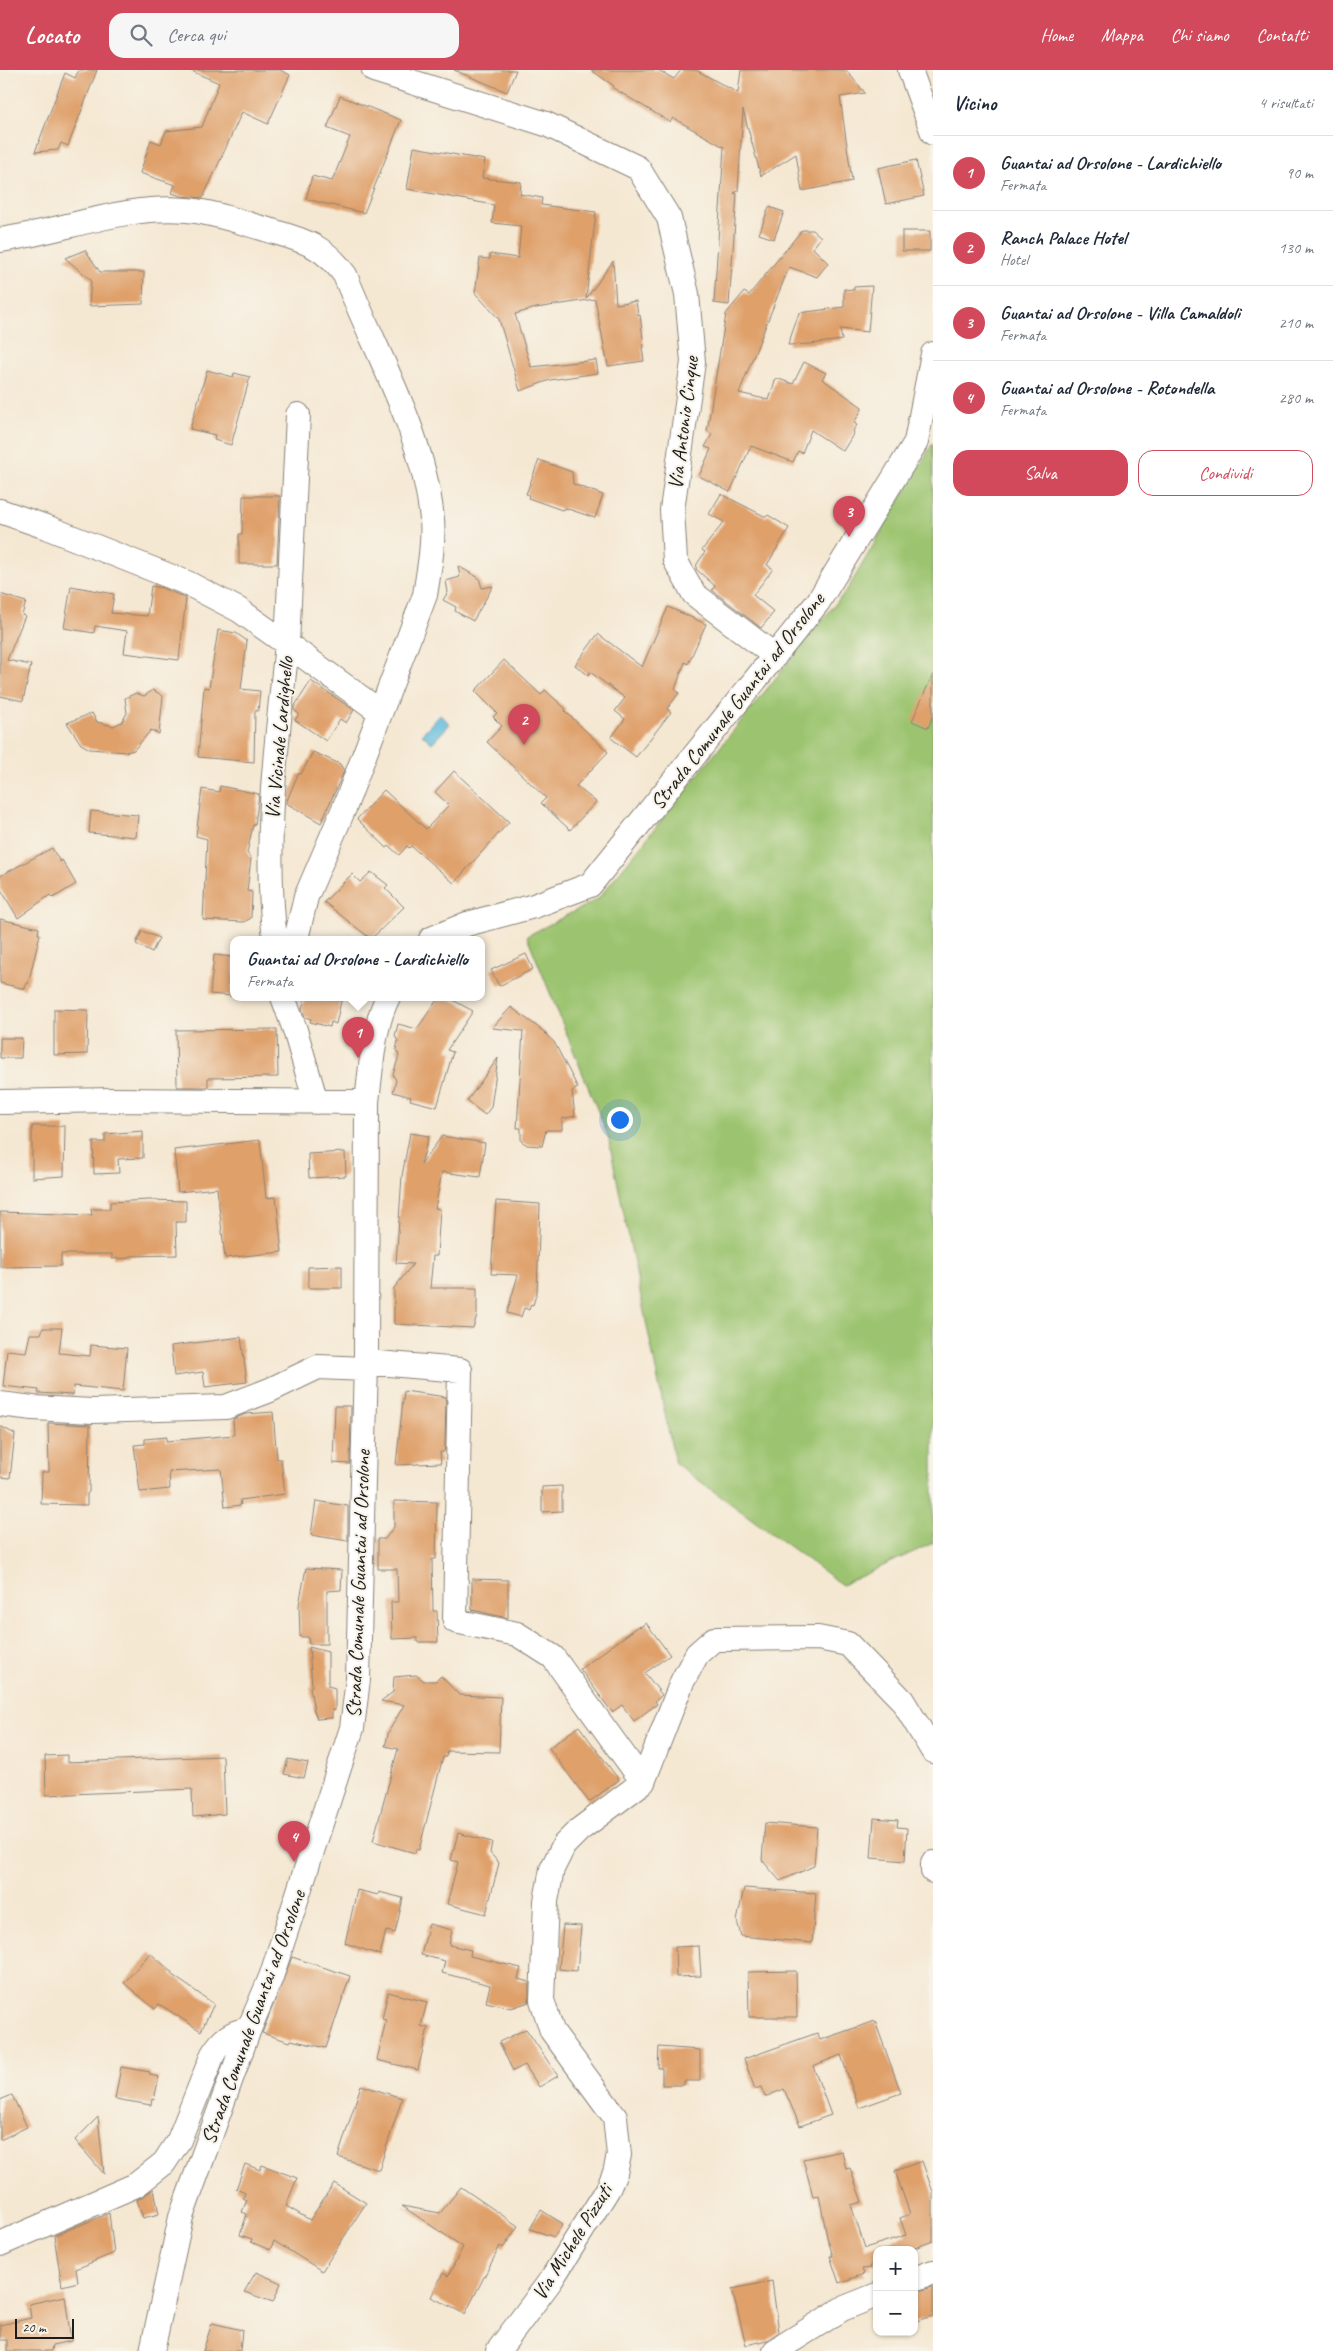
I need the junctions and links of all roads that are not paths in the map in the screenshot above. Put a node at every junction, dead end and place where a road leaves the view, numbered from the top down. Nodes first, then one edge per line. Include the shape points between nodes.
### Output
1 (374, 70) edge
2 (910, 70) edge
3 (933, 133) edge
4 (0, 240) edge
5 (933, 354) edge
6 (298, 414) dead end
7 (0, 511) edge
8 (287, 644) junction
9 (775, 656) junction
10 (379, 711) junction
11 (275, 936) edge
12 (297, 936) edge
13 (437, 936) edge
14 (284, 1001) edge
15 (386, 1001) edge
16 (0, 1102) edge
17 (316, 1102) junction
18 (367, 1102) junction
19 (366, 1365) junction
20 (0, 1404) edge
21 (933, 1751) edge
22 (643, 1782) junction
23 (933, 1862) edge
24 (933, 1871) edge
25 (249, 2029) junction
26 (0, 2244) edge
27 (933, 2272) edge
28 (918, 2278) edge
29 (873, 2297) edge
30 (152, 2351) edge
31 (498, 2351) edge
32 (775, 2351) edge

1 - 9 street, Via Antonio Cinque via 546,124 638,168 669,218 686,294 693,362 672,510 675,560 694,594
2 - 3 street
4 - 10 street via 155,209 189,210 291,237 319,248 333,258 346,275 408,417 432,520 431,559 425,595
5 - 9 street, Strada Comunale Guantai ad Orsolone via 916,442 818,602
6 - 8 street
7 - 8 street, Via Vicinale Lardighello via 188,583 239,610
8 - 10 street
8 - 11 street, Via Vicinale Lardighello via 271,802
9 - 13 street, Strada Comunale Guantai ad Orsolone via 590,885
10 - 12 street via 306,897
14 - 17 street
15 - 18 street, Strada Comunale Guantai ad Orsolone via 372,1061
16 - 17 street
17 - 18 street
18 - 19 street, Strada Comunale Guantai ad Orsolone
19 - 20 street via 318,1367 226,1407 93,1411
19 - 22 street via 460,1370 455,1622 517,1634 553,1657
19 - 25 street, Strada Comunale Guantai ad Orsolone via 358,1679 352,1728 271,1977
21 - 22 street via 902,1700 848,1644 818,1638 714,1639 697,1654 682,1682
22 - 31 street, Via Michele Pizzuti via 564,1845 552,1869 546,1901 542,2000 552,2031 615,2117 619,2155 615,2173 551,2280
23 - 24 street
25 - 26 street via 230,2034 219,2044 180,2140 164,2163 136,2184
25 - 30 street, Strada Comunale Guantai ad Orsolone via 181,2217
27 - 28 street
29 - 32 street via 842,2309

